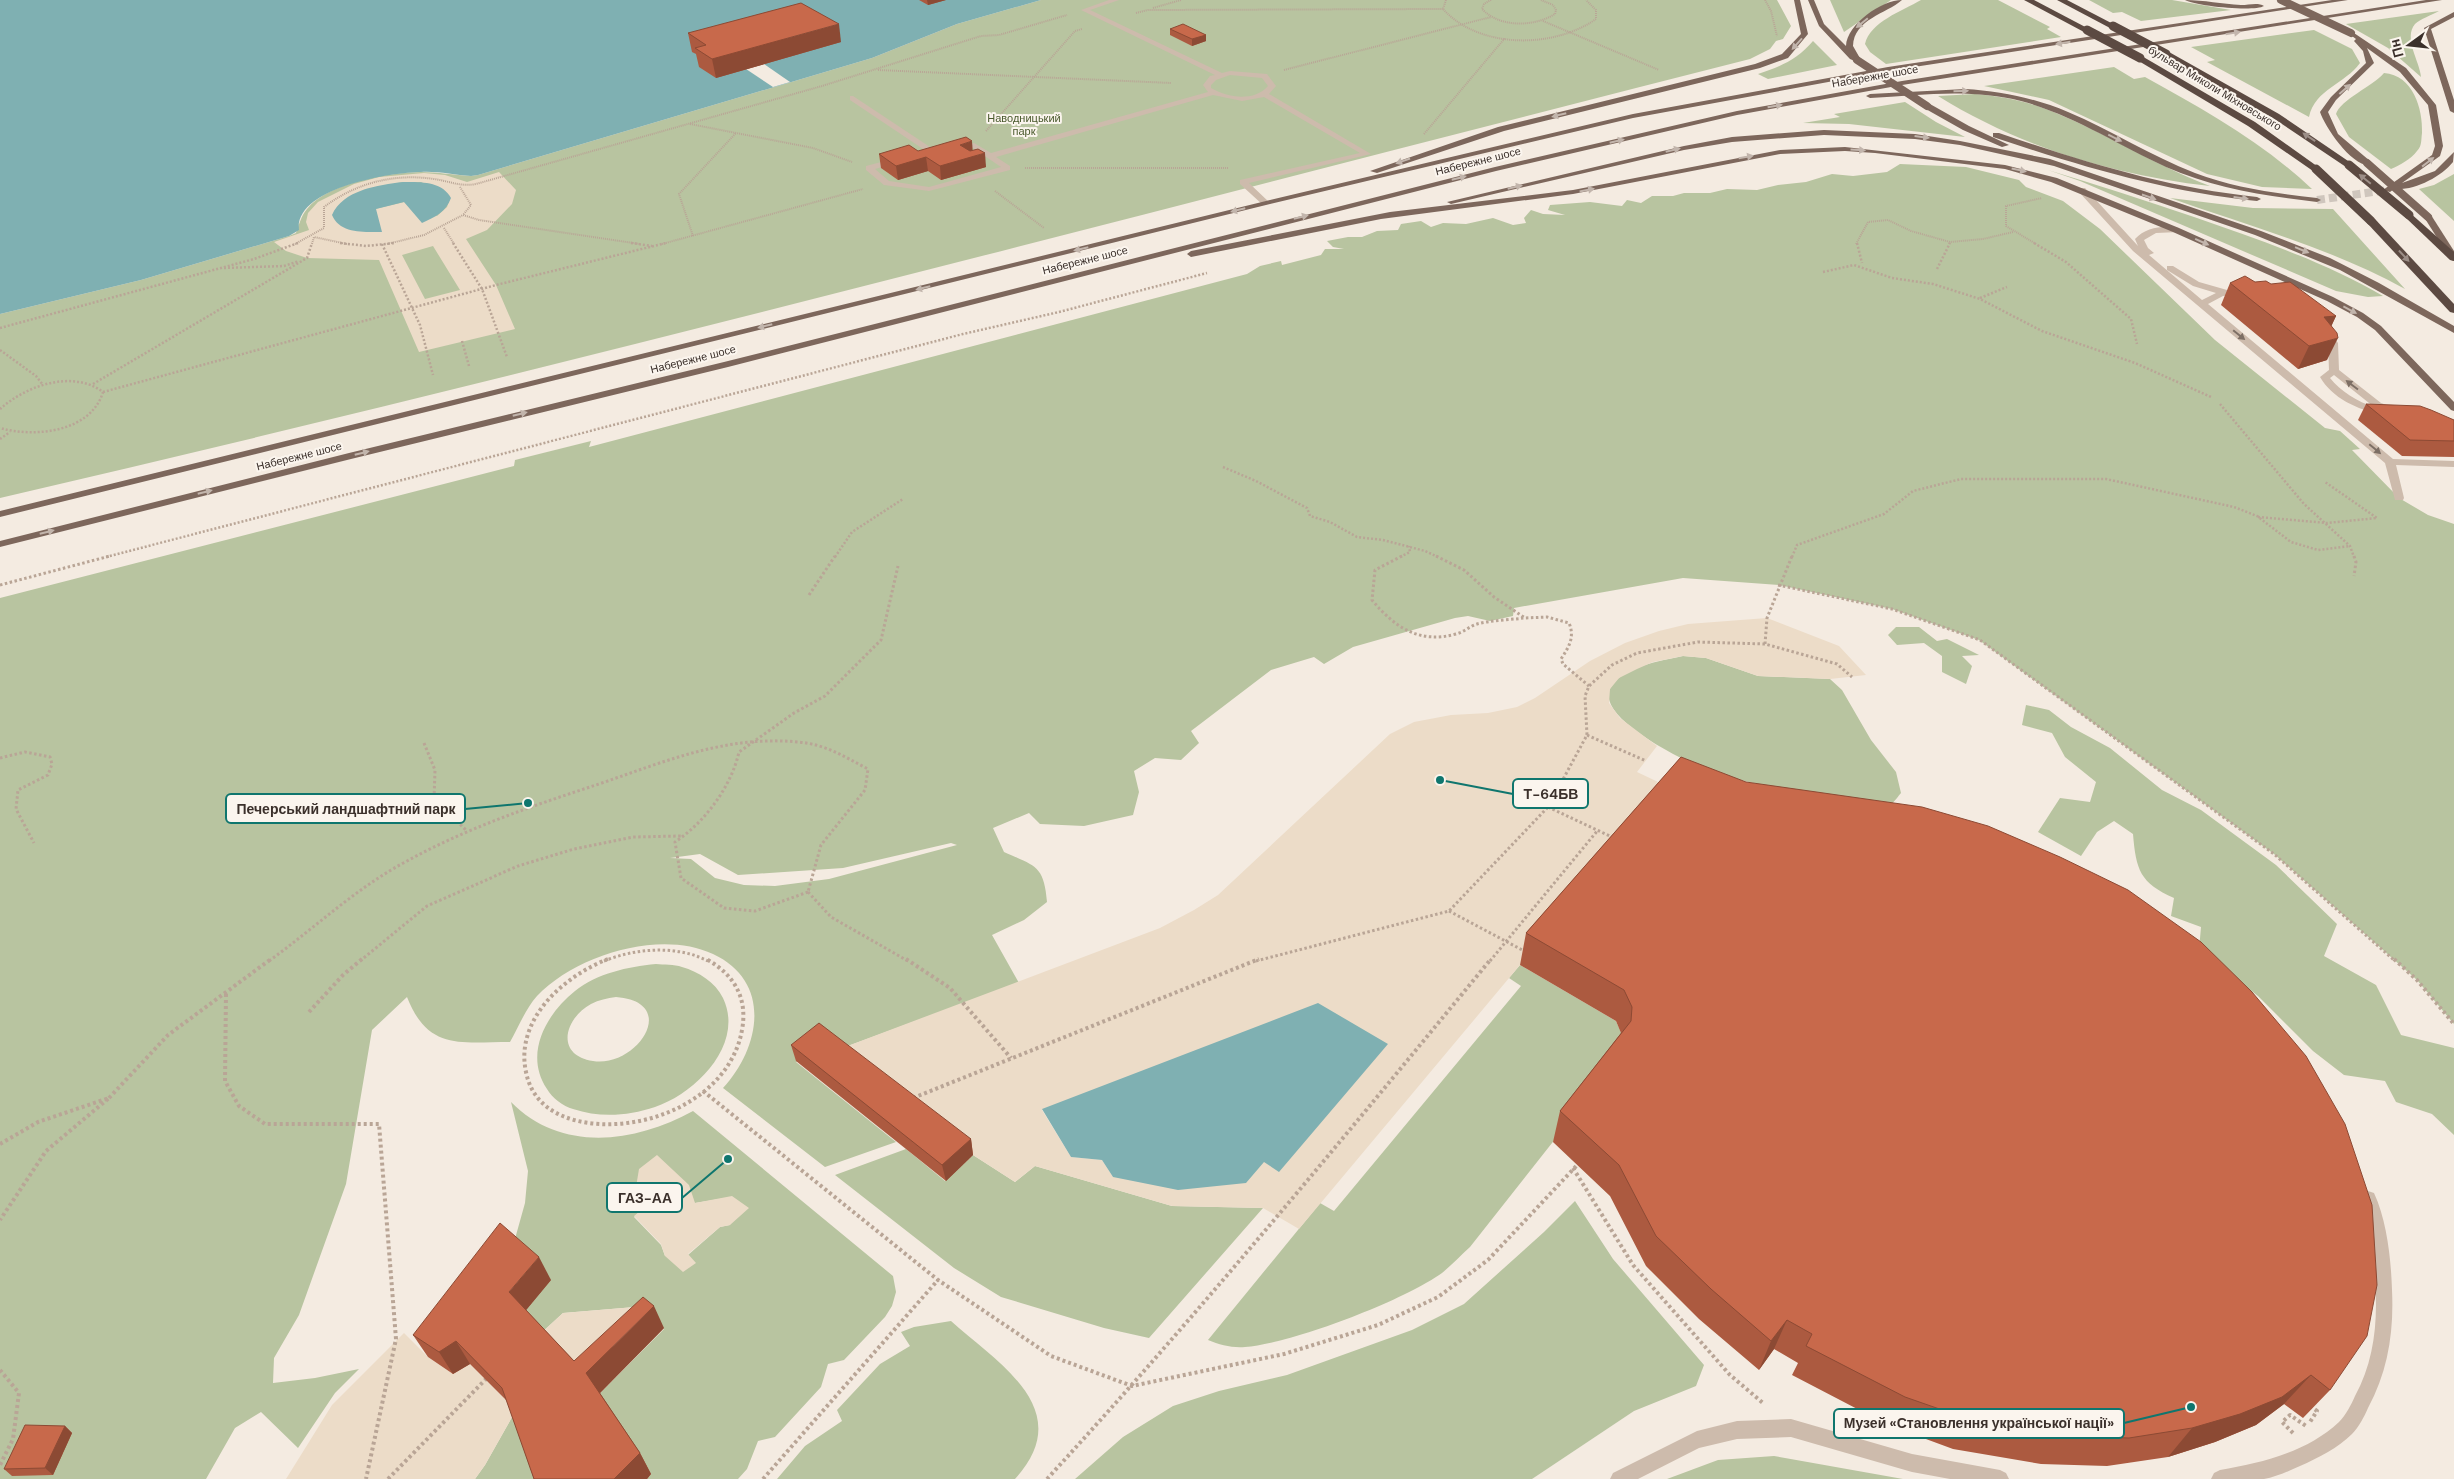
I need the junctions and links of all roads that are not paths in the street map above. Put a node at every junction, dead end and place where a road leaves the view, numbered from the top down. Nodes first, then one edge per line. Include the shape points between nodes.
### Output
1 (1116, 0) edge
2 (1797, 0) edge
3 (1811, 0) edge
4 (1899, 0) edge
5 (2028, 0) edge
6 (2061, 0) edge
7 (2188, 0) edge
8 (2281, 0) edge
9 (2306, 0) edge
10 (2344, 0) edge
11 (2439, 0) edge
12 (2454, 14) edge
13 (2351, 33) junction
14 (1857, 60) junction
15 (1220, 75) junction
16 (1212, 93) junction
17 (1264, 94) junction
18 (853, 98) dead end
19 (1808, 100) junction
20 (1927, 106) junction
21 (2454, 111) edge
22 (2454, 154) edge
23 (938, 156) junction
24 (989, 156) junction
25 (2053, 164) junction
26 (2082, 190) junction
27 (1286, 198) junction
28 (1266, 203) junction
29 (1382, 217) junction
30 (2176, 230) junction
31 (2454, 258) edge
32 (1101, 270) junction
33 (2224, 292) junction
34 (2249, 292) edge
35 (2201, 305) junction
36 (2454, 310) edge
37 (2317, 324) edge
38 (2454, 330) edge
39 (2454, 408) edge
40 (2397, 412) edge
41 (2390, 462) junction
42 (2454, 464) edge
43 (2399, 498) dead end
44 (0, 514) edge
45 (0, 544) edge
46 (2363, 1183) edge
47 (1619, 1479) edge
48 (2000, 1479) edge
49 (2220, 1479) edge

1 - 15 street via 1084,10
2 -> 27 main road via 1805,34 1785,56 1757,66 1501,130
3 - 14 main road via 1821,25
4 -> 14 main road via 1864,21 1851,33 1849,46
5 -> 36 highway, бульвар Миколи Міхновського, bridge via 2140,58 2252,123 2316,169 2371,220
31 -> 6 highway, бульвар Миколи Міхновського, bridge via 2409,215 2348,165 2276,116
7 - 9 main road via 2241,7
8 - 13 main road, bridge
10 -> 27 main road, Набережне шосе via 1888,68 1716,99
19 -> 11 main road, Набережне шосе
12 - 21 main road via 2427,28
22 -> 13 main road via 2448,167 2433,176 2388,190 2436,156 2439,146 2432,105 2403,70
31 -> 13 main road, bridge via 2428,217 2334,136 2327,123 2324,112 2333,99 2370,63 2366,51
14 - 20 main road, bridge
15 - 16 street via 1207,85
15 - 17 street via 1240,72 1264,76 1272,86
16 - 17 street via 1238,98
16 - 24 street
17 - 28 street via 1367,154 1243,182
18 - 23 street
19 - 20 main road via 1949,91 1994,93 2065,114 2192,175 2232,187 2317,200 2245,198 2186,190 2106,171 1985,131
32 -> 19 main road, Набережне шосе via 1495,169 1737,113
20 - 25 main road via 1997,142
23 - 24 street via 974,145
23 - 24 street via 925,160 915,155 869,168 887,183 929,189 1007,168
29 -> 25 main road via 1723,140 1801,132 1878,132 1924,137
25 -> 38 main road via 2328,261
29 -> 26 main road via 1573,192 1745,157 1809,150 1876,150 1939,157 2032,173
26 - 30 main road
26 - 35 street via 2136,249
27 - 28 main road, Набережне шосе
28 -> 44 main road, Набережне шосе
29 - 32 main road
30 - 33 street via 2155,230 2139,239 2144,249 2182,277
30 -> 39 main road via 2360,316 2378,328
45 -> 32 main road, Набережне шосе
33 - 34 street
33 - 35 street
35 -> 41 street
40 -> 37 street via 2370,409 2352,402 2325,377 2334,371 2334,343
41 - 42 street
41 - 43 street
46 - 49 street via 2374,1219 2383,1270 2380,1360 2367,1396 2346,1427 2311,1452 2260,1473
47 - 48 street via 1697,1440 1737,1430 1792,1428 1912,1463

